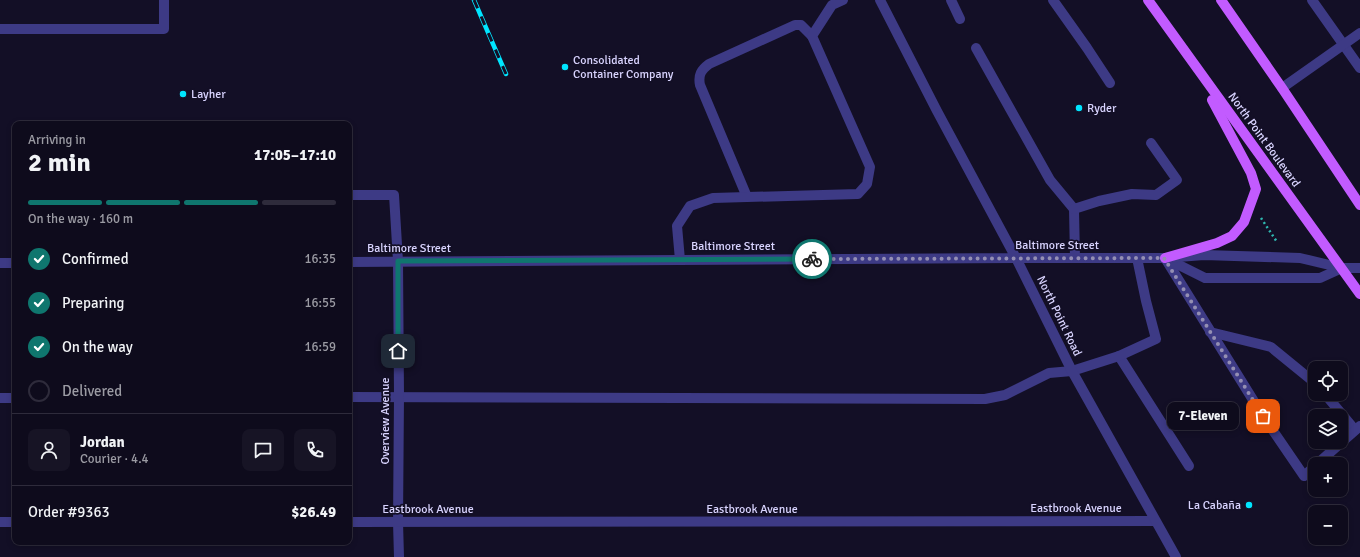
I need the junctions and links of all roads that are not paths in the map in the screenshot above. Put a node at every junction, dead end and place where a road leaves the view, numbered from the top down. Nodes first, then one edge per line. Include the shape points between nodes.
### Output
1 (164, 0) edge
2 (843, 0) edge
3 (880, 0) edge
4 (951, 0) edge
5 (1053, 0) edge
6 (1148, 0) edge
7 (1221, 0) edge
8 (1312, 0) edge
9 (960, 19) dead end
10 (0, 28) edge
11 (1360, 33) edge
12 (812, 36) junction
13 (1343, 45) junction
14 (976, 48) dead end
15 (1196, 68) junction
16 (1360, 68) edge
17 (1110, 83) dead end
18 (1282, 88) junction
19 (1151, 143) dead end
20 (352, 194) edge
21 (747, 197) junction
22 (1360, 205) edge
23 (1074, 209) junction
24 (1016, 258) junction
25 (1075, 258) junction
26 (1137, 258) junction
27 (1164, 258) junction
28 (680, 260) junction
29 (398, 261) junction
30 (352, 262) edge
31 (0, 263) edge
32 (12, 263) edge
33 (1342, 268) junction
34 (1360, 268) edge
35 (1360, 294) edge
36 (1210, 332) junction
37 (1119, 356) junction
38 (1072, 371) junction
39 (1308, 377) edge
40 (399, 396) junction
41 (352, 397) edge
42 (0, 398) edge
43 (12, 398) edge
44 (1332, 401) edge
45 (1357, 428) edge
46 (1326, 457) edge
47 (1189, 466) dead end
48 (1308, 472) edge
49 (1155, 521) junction
50 (0, 522) edge
51 (12, 522) edge
52 (352, 522) edge
53 (398, 522) junction
54 (399, 557) edge
55 (1176, 557) edge

1 - 10 street via 164,29
2 - 12 street via 832,5
3 - 24 street, North Point Road
4 - 9 street
5 - 17 street
6 - 15 main road, North Point Boulevard
7 - 18 main road
8 - 13 street
11 - 13 street
12 - 21 street via 801,25 795,25 701,70 700,85
12 - 21 street via 870,168 867,184 858,194
13 - 16 street
13 - 18 street
14 - 23 street via 1050,180
15 - 27 main road via 1251,173 1256,189 1244,222 1232,236 1217,243
15 - 33 main road, North Point Boulevard
18 - 22 main road
19 - 23 street via 1177,180 1156,195 1132,194
20 - 29 street, Overview Avenue via 394,195
21 - 28 street via 713,198 690,206 677,226
23 - 25 street
24 - 25 street, Baltimore Street
24 - 28 street, Baltimore Street
24 - 38 street, North Point Road
25 - 26 street, Baltimore Street
26 - 27 street, Baltimore Street
26 - 37 street via 1156,339
27 - 33 street, Baltimore Street via 1204,255 1300,258
27 - 33 street, Baltimore Street via 1205,278 1320,278
27 - 36 street
28 - 29 street, Baltimore Street
29 - 30 street, Baltimore Street
29 - 40 street, Overview Avenue
31 - 32 street
33 - 34 street, Baltimore Street
33 - 35 main road, North Point Boulevard
36 - 39 street via 1271,347
36 - 48 street via 1304,476
37 - 38 street
37 - 47 street
38 - 40 street via 1049,373 1005,396 985,399
38 - 49 street, North Point Road
40 - 41 street
40 - 53 street, Overview Avenue
42 - 43 street
44 - 45 street
45 - 46 street
49 - 53 street, Eastbrook Avenue
49 - 55 street, North Point Road
50 - 51 street
52 - 53 street, Eastbrook Avenue
53 - 54 street, Overview Avenue

